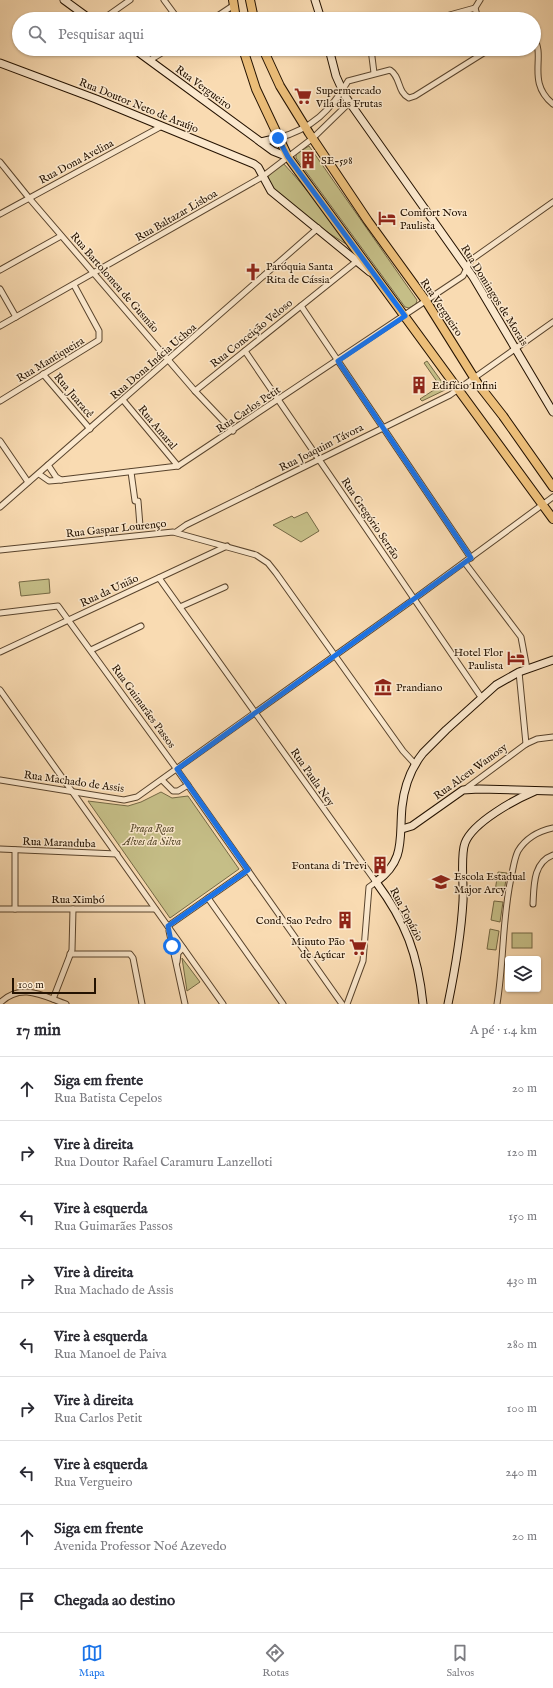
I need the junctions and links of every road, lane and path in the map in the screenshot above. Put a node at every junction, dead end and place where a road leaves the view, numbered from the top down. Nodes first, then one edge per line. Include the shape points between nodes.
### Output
1 (64, 0) edge
2 (130, 0) edge
3 (164, 0) edge
4 (250, 0) edge
5 (315, 0) edge
6 (480, 0) edge
7 (233, 3) edge
8 (475, 8) junction
9 (80, 12) edge
10 (113, 12) edge
11 (173, 12) edge
12 (222, 12) edge
13 (253, 12) edge
14 (319, 12) edge
15 (460, 12) edge
16 (476, 12) edge
17 (144, 56) edge
18 (157, 56) edge
19 (245, 56) edge
20 (266, 56) edge
21 (331, 56) edge
22 (372, 56) edge
23 (479, 56) edge
24 (538, 56) edge
25 (150, 60) junction
26 (0, 63) edge
27 (374, 73) junction
28 (342, 91) junction
29 (349, 103) junction
30 (553, 104) edge
31 (162, 126) junction
32 (306, 128) junction
33 (278, 138) junction
34 (312, 138) junction
35 (261, 142) junction
36 (288, 157) junction
37 (0, 162) edge
38 (262, 178) junction
39 (29, 198) junction
40 (553, 202) edge
41 (0, 214) edge
42 (318, 228) junction
43 (61, 236) junction
44 (357, 261) junction
45 (467, 268) junction
46 (0, 270) edge
47 (94, 274) junction
48 (373, 274) junction
49 (74, 285) junction
50 (0, 289) edge
51 (426, 301) junction
52 (301, 306) junction
53 (405, 316) junction
54 (16, 317) junction
55 (553, 322) edge
56 (0, 326) edge
57 (516, 348) junction
58 (245, 351) junction
59 (170, 360) junction
60 (338, 361) junction
61 (43, 374) junction
62 (474, 378) junction
63 (459, 388) junction
64 (195, 391) junction
65 (123, 400) junction
66 (279, 400) junction
67 (0, 401) edge
68 (553, 412) edge
69 (383, 427) junction
70 (90, 429) junction
71 (233, 431) junction
72 (0, 441) edge
73 (319, 460) junction
74 (48, 466) junction
75 (178, 466) junction
76 (131, 472) junction
77 (38, 474) junction
78 (61, 480) junction
79 (28, 482) junction
80 (553, 488) edge
81 (553, 497) edge
82 (544, 506) junction
83 (0, 507) edge
84 (553, 519) edge
85 (140, 526) dead end
86 (176, 532) junction
87 (227, 546) junction
88 (0, 550) edge
89 (471, 558) junction
90 (465, 563) junction
91 (159, 578) junction
92 (225, 587) dead end
93 (414, 599) junction
94 (180, 606) junction
95 (0, 612) edge
96 (68, 620) junction
97 (141, 626) dead end
98 (91, 650) junction
99 (0, 652) edge
100 (335, 656) junction
101 (553, 660) edge
102 (527, 669) junction
103 (519, 672) junction
104 (0, 690) edge
105 (481, 697) junction
106 (256, 713) junction
107 (553, 737) edge
108 (526, 744) junction
109 (415, 764) junction
110 (177, 769) junction
111 (0, 780) edge
112 (162, 780) junction
113 (188, 785) junction
114 (463, 790) junction
115 (535, 791) junction
116 (553, 791) edge
117 (73, 792) junction
118 (553, 828) edge
119 (402, 829) junction
120 (0, 849) edge
121 (14, 850) junction
122 (117, 854) junction
123 (553, 855) edge
124 (248, 870) junction
125 (376, 882) junction
126 (208, 898) junction
127 (533, 904) dead end
128 (0, 909) edge
129 (15, 909) junction
130 (73, 909) junction
131 (155, 909) junction
132 (168, 927) junction
133 (183, 948) junction
134 (70, 954) junction
135 (177, 965) junction
136 (54, 999) junction
137 (0, 1003) edge
138 (66, 1004) edge
139 (142, 1004) edge
140 (184, 1004) edge
141 (223, 1004) edge
142 (283, 1004) edge
143 (342, 1004) edge
144 (346, 1004) edge
145 (423, 1004) edge
146 (448, 1004) edge
147 (497, 1004) edge

1 - 9 street
2 - 10 street
3 - 11 street
4 - 13 main road
5 - 14 street
6 - 8 street
7 - 12 street
8 - 15 street
8 - 16 street
17 - 25 street, Rua Vergueiro
18 - 25 street
19 - 33 main road via 256,89
20 - 32 main road, Rua Vergueiro via 280,86
21 - 28 street, Rua Domingos de Morais
22 - 27 street
23 - 27 street via 409,98 401,92 394,72 390,70
24 - 30 street via 538,78 544,94
25 - 35 street, Rua Vergueiro
26 - 31 street, Rua Doutor Neto de Araújo
27 - 28 street via 348,81
28 - 29 street, Rua Domingos de Morais
28 - 32 street
29 - 34 street, Rua Baltazar Lisboa
29 - 45 street, Rua Domingos de Morais
31 - 38 street, Rua Doutor Neto de Araújo via 254,164
31 - 39 street, Rua Dona Avelina
32 - 33 street
32 - 34 main road, Rua Vergueiro
33 - 35 street
33 - 36 main road
34 - 36 street, Rua Baltazar Lisboa
34 - 51 main road, Rua Vergueiro
35 - 36 street, Rua Vergueiro via 272,151
36 - 38 street, Rua Baltazar Lisboa
36 - 48 main road
37 - 39 street, Rua Bartolomeu de Gusmão
38 - 42 street, Rua Doutor Neto de Araújo via 271,191
38 - 47 street, Rua Baltazar Lisboa
39 - 41 street, Rua Dona Avelina
39 - 43 street, Rua Bartolomeu de Gusmão
40 - 45 street, Rua Carlos Petit via 471,260
42 - 44 street
42 - 59 street, Rua Dona Inácia Uchoa
43 - 46 street
43 - 47 street, Rua Bartolomeu de Gusmão
44 - 48 street
44 - 52 street, Rua Conceição Veloso
45 - 51 street, Rua Carlos Petit via 463,276
45 - 57 street, Rua Domingos de Morais
47 - 49 street, Rua Baltazar Lisboa
47 - 59 street, Rua Bartolomeu de Gusmão
48 - 53 main road
49 - 54 street, Rua Baltazar Lisboa
49 - 61 street, Rua Mantiqueira via 99,331 99,340
50 - 54 street
51 - 53 street, Rua Carlos Petit
51 - 62 main road, Rua Vergueiro
52 - 58 street, Rua Conceição Veloso
52 - 60 street
53 - 60 street, Rua Carlos Petit
53 - 63 main road
54 - 56 street, Rua Baltazar Lisboa
55 - 57 street, Rua Joaquim Távora
57 - 62 street, Rua Joaquim Távora
57 - 68 street, Rua Domingos de Morais
58 - 64 street, Rua Conceição Veloso
58 - 66 street, Rua Gregório Serrão
59 - 64 street, Rua Bartolomeu de Gusmão
59 - 65 street, Rua Dona Inácia Uchoa
60 - 66 street, Rua Carlos Petit
60 - 69 street
61 - 67 street, Rua Mantiqueira
61 - 70 street, Rua Juaracê
62 - 63 street, Rua Joaquim Távora
62 - 80 main road, Rua Vergueiro
63 - 69 street, Rua Joaquim Távora via 450,395
63 - 82 main road
64 - 71 street, Rua Bartolomeu de Gusmão
65 - 70 street, Rua Dona Inácia Uchoa
65 - 75 street, Rua Amaral
66 - 71 street, Rua Carlos Petit
66 - 73 street, Rua Gregório Serrão
69 - 73 street, Rua Joaquim Távora
69 - 89 street
70 - 74 street, Rua Dona Inácia Uchoa
71 - 75 street, Rua Carlos Petit
72 - 79 street
73 - 86 street, Rua Joaquim Távora
73 - 93 street, Rua Gregório Serrão
74 - 77 street, Rua Dona Inácia Uchoa
74 - 78 street
75 - 76 street, Rua Carlos Petit
76 - 78 street, Rua Carlos Petit
76 - 85 street via 135,501 138,501
77 - 78 street, Rua Carlos Petit via 48,480
77 - 79 street, Rua Dona Inácia Uchoa
79 - 83 street, Rua Dona Inácia Uchoa
81 - 82 street, Rua Machado de Assis
82 - 84 main road
82 - 89 street, Rua Machado de Assis
86 - 87 street, Rua Gaspar Lourenço
86 - 88 street, Rua Gaspar Lourenço
87 - 91 street, Rua da União
87 - 100 street, Rua Gaspar Lourenço via 256,555 268,563
89 - 90 street, Rua Machado de Assis
90 - 93 street, Rua Machado de Assis
90 - 102 street via 520,636
91 - 94 street, Rua Paula Ney
91 - 96 street, Rua da União
92 - 94 street
93 - 100 street, Rua Machado de Assis
93 - 105 street, Rua Gregório Serrão
94 - 106 street, Rua Paula Ney
95 - 96 street, Rua Guimarães Passos via 58,606
96 - 98 street, Rua Guimarães Passos
96 - 99 street, Rua da União
97 - 98 street
98 - 110 street, Rua Guimarães Passos
100 - 106 street, Rua Machado de Assis
100 - 109 street, Rua Gaspar Lourenço via 402,751
101 - 102 street
102 - 103 street
103 - 105 street
103 - 108 street
104 - 117 street
105 - 109 street via 435,740
106 - 110 street, Rua Machado de Assis
106 - 125 street, Rua Paula Ney
107 - 108 street, Rua Alceu Wamosy
108 - 114 street, Rua Alceu Wamosy
109 - 119 street via 404,797
110 - 112 street, Rua Machado de Assis
110 - 113 street, Rua Guimarães Passos
111 - 117 street, Rua Machado de Assis
112 - 113 street via 172,791 178,791
112 - 117 street, Rua Machado de Assis via 130,800
113 - 124 street, Rua Guimarães Passos
114 - 115 street
114 - 119 street, Rua Alceu Wamosy via 412,826
115 - 116 street
115 - 146 street via 512,802 482,823 464,843 463,902 458,950
117 - 122 street
118 - 147 street via 540,831 517,854 506,904
119 - 125 street via 402,841 394,862 386,875
120 - 121 street, Rua Maranduba
121 - 122 street, Rua Maranduba
121 - 129 street
122 - 131 street
123 - 127 street via 543,860 537,870
124 - 126 street
124 - 143 street, Rua Guimarães Passos
125 - 144 street via 369,887 363,961
125 - 145 street, Rua Topázio via 407,933 417,961
126 - 132 street
126 - 142 street
128 - 129 street, Rua Ximbó
129 - 130 street, Rua Ximbó
130 - 131 street, Rua Ximbó
130 - 134 street
131 - 132 street
132 - 133 street
132 - 135 street
133 - 135 street via 178,953
133 - 141 street
134 - 136 street
134 - 139 street via 130,954
135 - 140 street
136 - 137 street via 23,991 15,992
136 - 138 street

